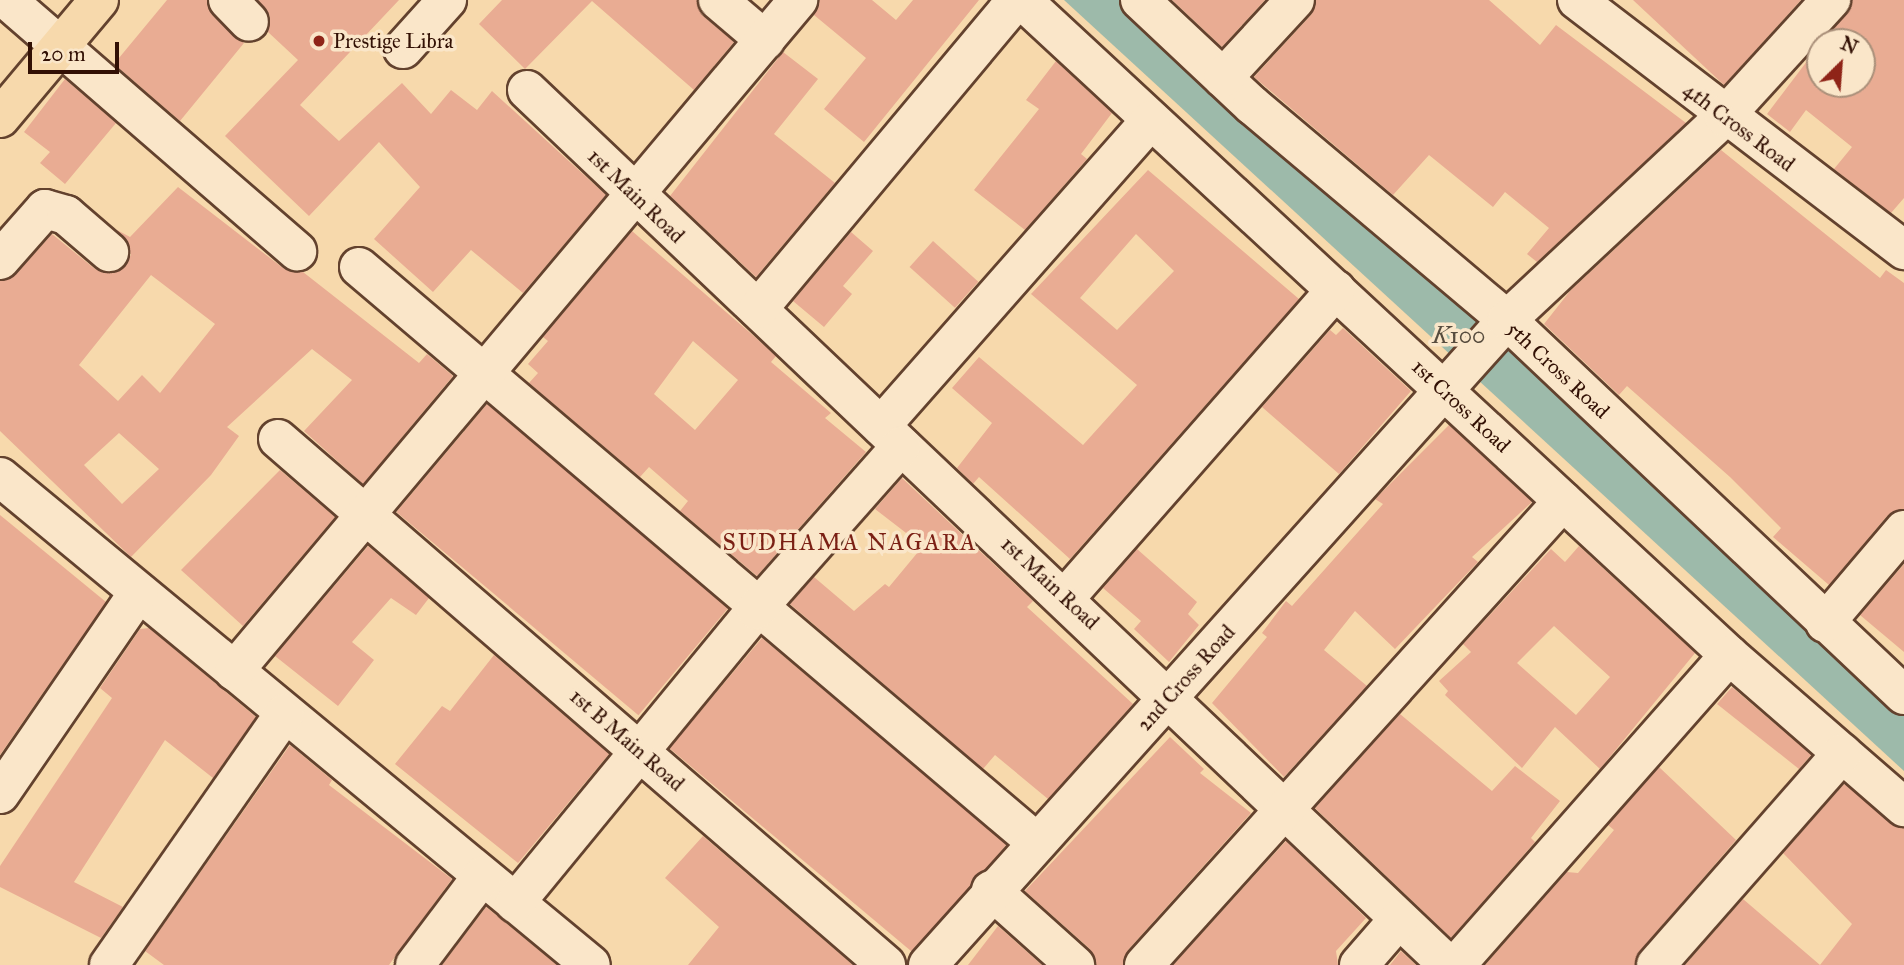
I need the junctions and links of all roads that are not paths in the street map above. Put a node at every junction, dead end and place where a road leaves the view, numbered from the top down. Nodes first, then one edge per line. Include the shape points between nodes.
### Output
1 (7, 0) edge
2 (99, 0) edge
3 (447, 0) edge
4 (718, 0) edge
5 (798, 0) edge
6 (1016, 0) edge
7 (1022, 0) edge
8 (1140, 0) edge
9 (1295, 0) edge
10 (1831, 0) edge
11 (1582, 1) edge
12 (765, 40) junction
13 (61, 46) junction
14 (403, 49) dead end
15 (1223, 78) junction
16 (527, 90) dead end
17 (1724, 117) junction
18 (0, 118) edge
19 (1151, 120) junction
20 (636, 200) junction
21 (1900, 241) edge
22 (297, 251) dead end
23 (109, 253) dead end
24 (0, 260) edge
25 (359, 267) dead end
26 (1336, 290) junction
27 (758, 309) junction
28 (1503, 324) junction
29 (482, 377) junction
30 (1452, 382) junction
31 (891, 436) junction
32 (278, 439) dead end
33 (0, 477) edge
34 (1563, 501) junction
35 (366, 517) junction
36 (1904, 530) edge
37 (139, 592) junction
38 (1066, 597) junction
39 (756, 610) junction
40 (1825, 623) junction
41 (1729, 655) junction
42 (234, 671) junction
43 (1904, 695) edge
44 (1170, 696) junction
45 (285, 713) junction
46 (639, 750) junction
47 (1842, 753) junction
48 (0, 794) edge
49 (1904, 807) edge
50 (1289, 810) junction
51 (1036, 842) junction
52 (482, 876) junction
53 (991, 890) junction
54 (515, 903) junction
55 (1398, 920) junction
56 (109, 965) edge
57 (415, 965) edge
58 (591, 965) edge
59 (886, 965) edge
60 (928, 965) edge
61 (1075, 965) edge
62 (1144, 965) edge
63 (1359, 965) edge
64 (1448, 965) edge
65 (1456, 965) edge
66 (1656, 965) edge

1 - 13 street
2 - 13 main road
3 - 14 street
4 - 12 street
5 - 12 street
6 - 27 street
7 - 19 street, 1st Cross Road
8 - 15 street, 5th Cross Road
9 - 15 street
10 - 17 street, 2nd Cross Road
11 - 17 street, 4th Cross Road
12 - 20 street
13 - 18 main road
13 - 22 street
15 - 28 street, 5th Cross Road
16 - 20 street, 1st Main Road
17 - 21 street, 4th Cross Road
17 - 28 street, 2nd Cross Road
19 - 26 street, 1st Cross Road
19 - 31 street
20 - 27 street, 1st Main Road
20 - 29 street
23 - 24 street via 66,215 45,209
25 - 29 street
26 - 30 street, 1st Cross Road
26 - 38 street
27 - 31 street, 1st Main Road
28 - 30 street, 2nd Cross Road
28 - 40 street, 5th Cross Road
29 - 35 street
29 - 39 street
30 - 34 street, 1st Cross Road
30 - 44 street, 2nd Cross Road
31 - 38 street, 1st Main Road
31 - 39 street
32 - 35 street, 1st B Main Road
33 - 37 street
34 - 41 street, 1st Cross Road
34 - 50 street
35 - 42 street
35 - 46 street, 1st B Main Road
36 - 40 street
37 - 42 street
37 - 48 street
38 - 44 street, 1st Main Road
39 - 46 street
39 - 51 street
40 - 43 street, 5th Cross Road
41 - 47 street, 1st Cross Road
41 - 65 street
42 - 45 street
44 - 50 street, 1st Main Road
44 - 51 street, 2nd Cross Road
45 - 52 street
45 - 56 street
46 - 54 street
46 - 59 street, 1st B Main Road
47 - 49 street, 1st Cross Road
47 - 66 street
50 - 55 street, 1st Main Road
50 - 62 street
51 - 53 street, 2nd Cross Road
52 - 54 street
52 - 57 street
53 - 60 street, 2nd Cross Road
53 - 61 street
54 - 58 street
55 - 63 street
55 - 64 street, 1st Main Road

